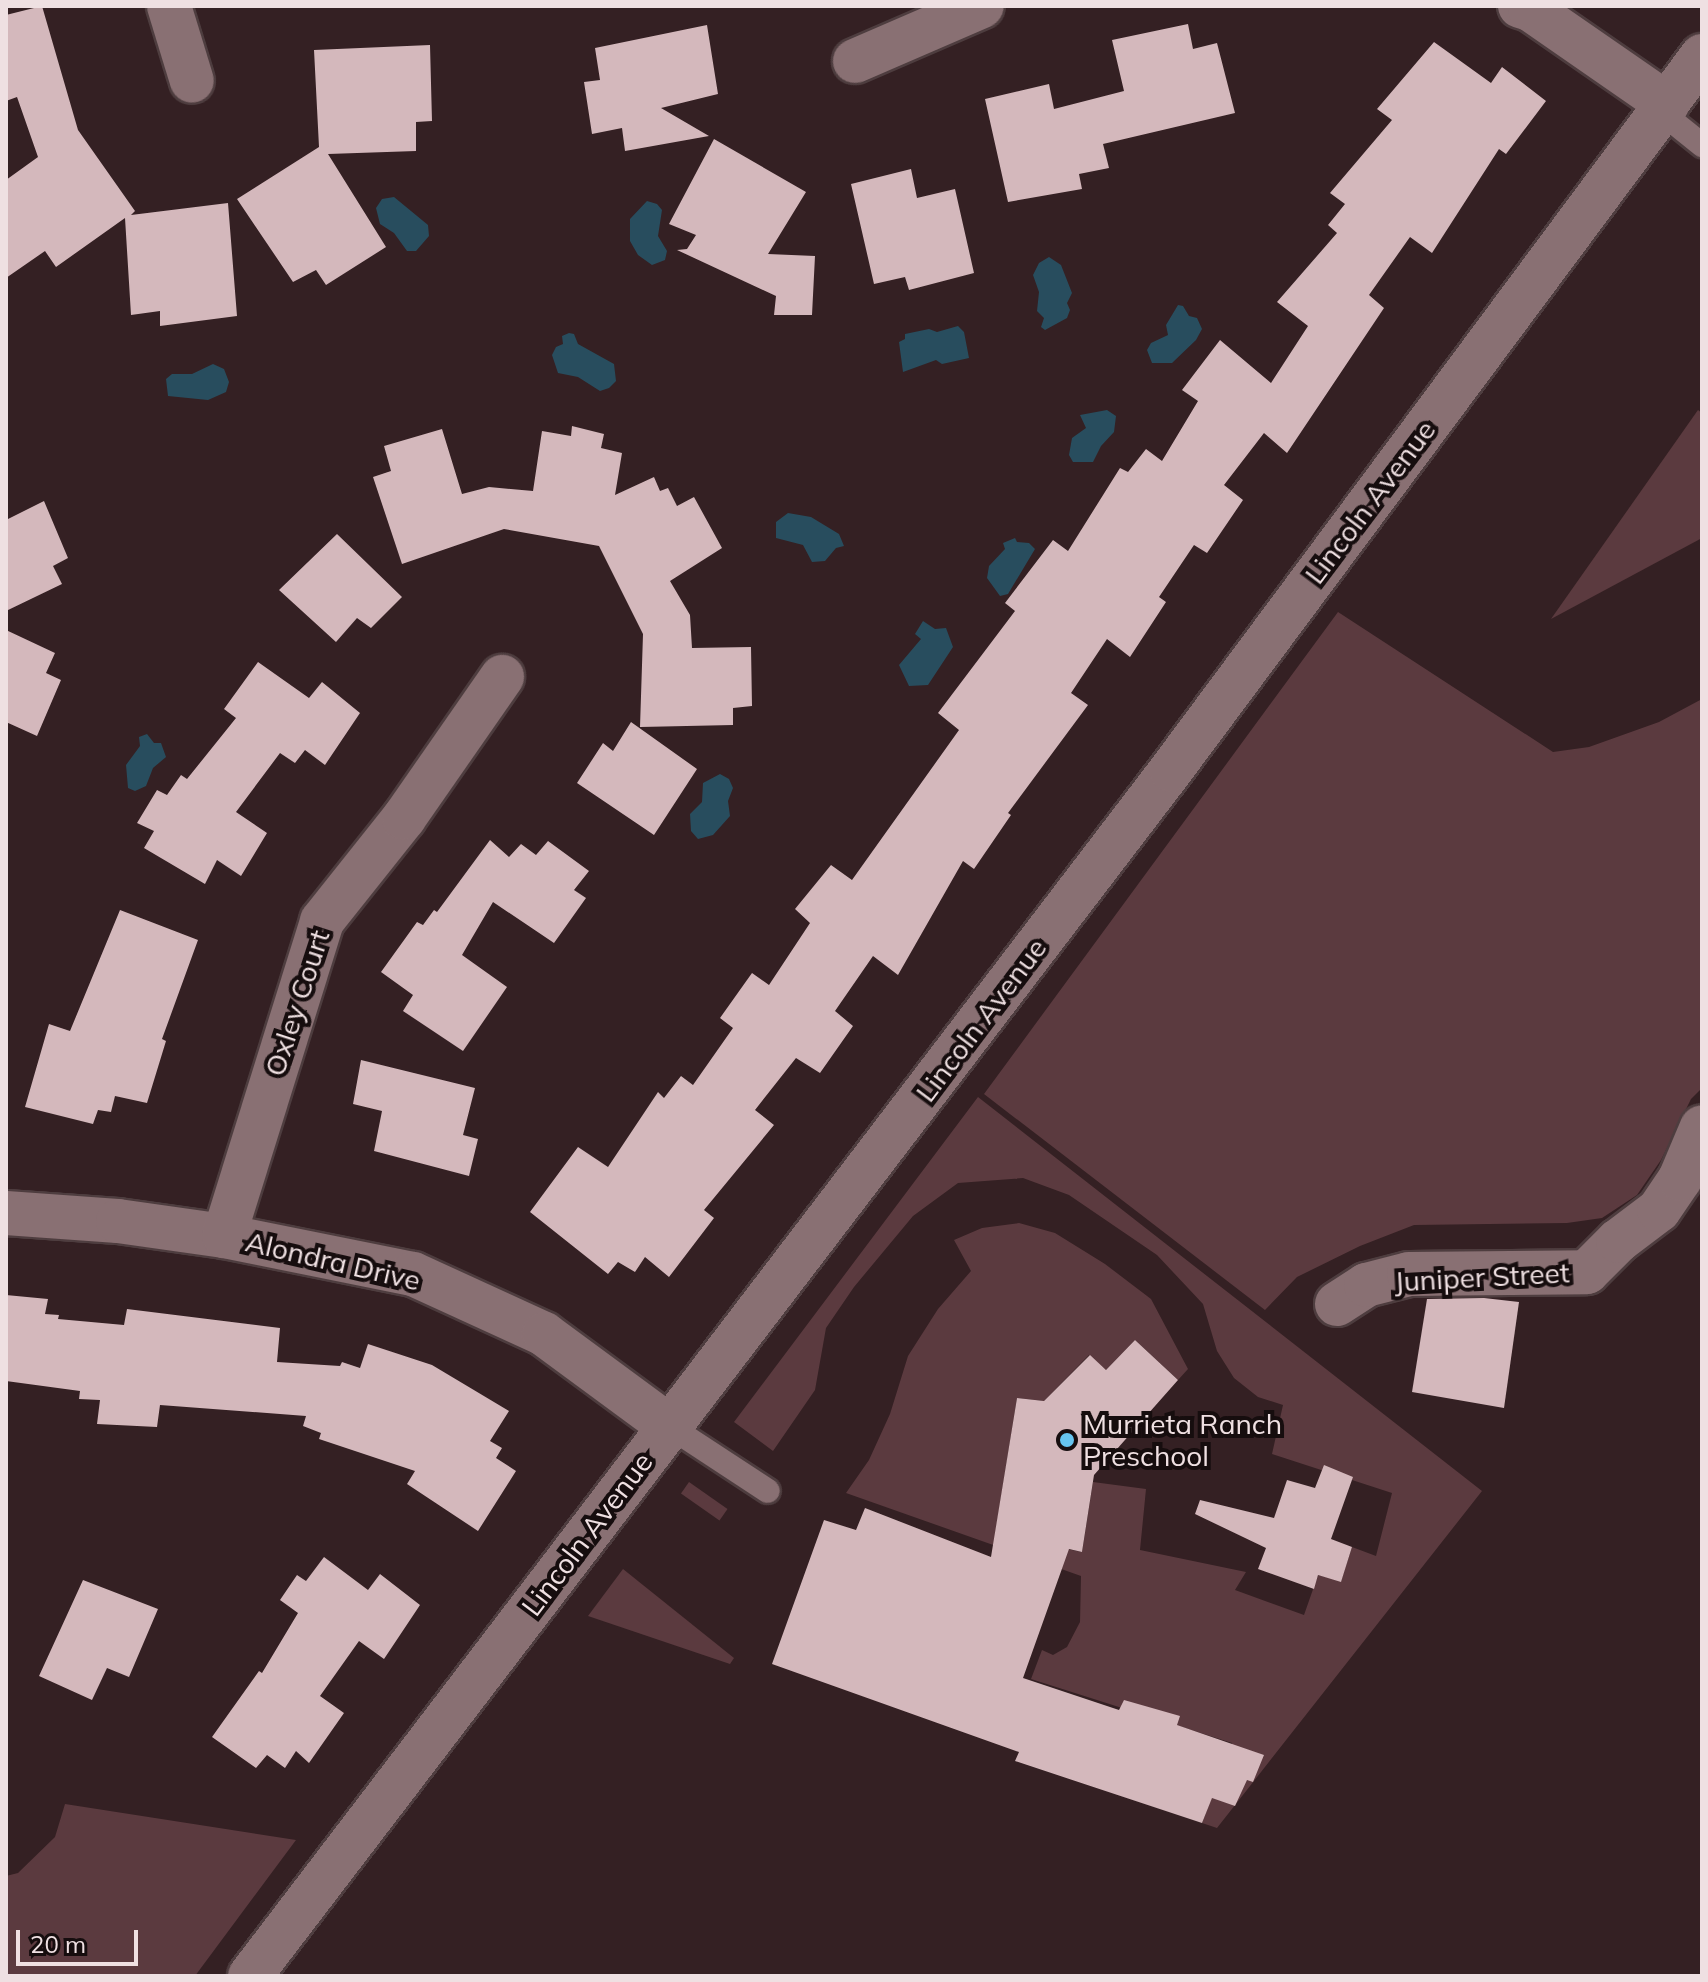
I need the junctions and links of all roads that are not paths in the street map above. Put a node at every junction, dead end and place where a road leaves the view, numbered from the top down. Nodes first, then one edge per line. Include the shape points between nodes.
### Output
1 (169, 6) edge
2 (982, 6) edge
3 (1520, 6) edge
4 (855, 61) dead end
5 (192, 81) dead end
6 (1684, 86) edge
7 (1702, 145) edge
8 (502, 677) dead end
9 (1702, 1127) edge
10 (6, 1213) edge
11 (224, 1236) junction
12 (1337, 1304) dead end
13 (669, 1426) junction
14 (768, 1491) dead end
15 (250, 1976) edge

1 - 5 street
2 - 4 street
3 - 6 street
6 - 7 lane
6 - 13 street, Lincoln Avenue via 1171,770
8 - 11 street, Oxley Court via 404,818 322,921
9 - 12 street, Juniper Street via 1680,1179 1659,1210 1587,1272 1409,1274 1366,1285
10 - 11 street, Alondra Drive
11 - 13 street, Alondra Drive via 413,1274 544,1334
13 - 14 lane
13 - 15 street, Lincoln Avenue

